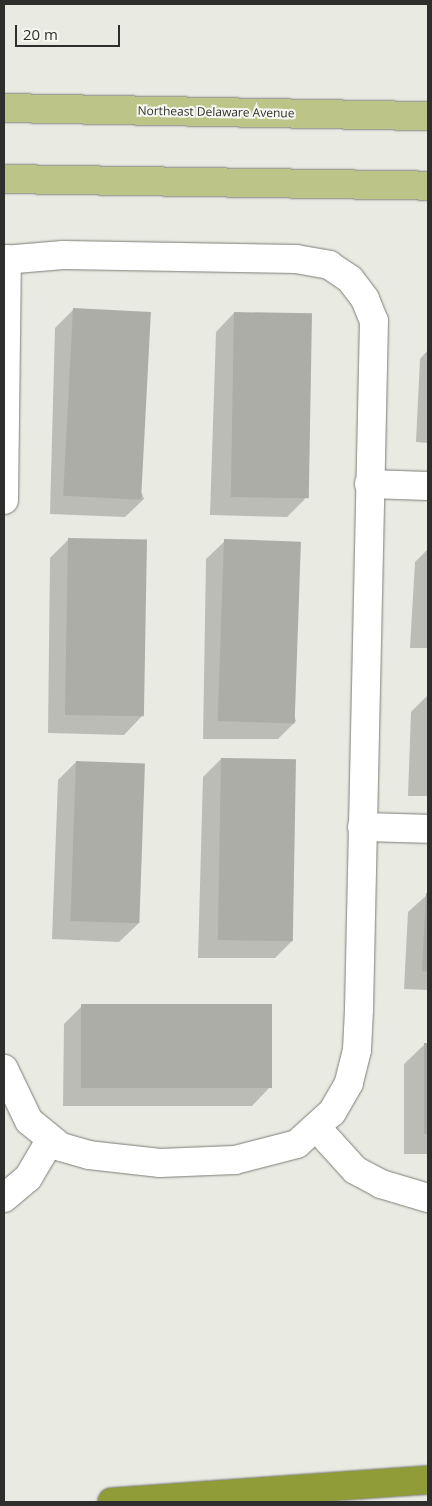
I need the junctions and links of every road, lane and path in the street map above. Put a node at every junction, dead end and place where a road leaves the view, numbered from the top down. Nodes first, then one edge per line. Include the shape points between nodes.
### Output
1 (4, 108) edge
2 (428, 116) edge
3 (4, 179) edge
4 (428, 186) edge
5 (6, 259) edge
6 (369, 484) junction
7 (428, 486) edge
8 (4, 500) edge
9 (362, 827) junction
10 (428, 829) edge
11 (4, 1069) edge
12 (316, 1127) junction
13 (51, 1139) junction
14 (4, 1198) edge
15 (428, 1198) edge
16 (428, 1480) edge
17 (112, 1502) edge

1 - 2 main road, Northeast Delaware Avenue
3 - 4 main road
5 - 6 lane via 63,255 269,258 329,265 350,279 365,299 374,321
5 - 8 lane
6 - 7 lane
6 - 9 lane
9 - 10 lane
9 - 12 lane via 357,1050 349,1083 332,1112
11 - 13 lane via 29,1121
12 - 13 lane via 297,1144 235,1160 194,1163 89,1155 61,1147
12 - 15 lane via 355,1170 381,1184
13 - 14 lane via 28,1178
16 - 17 highway

